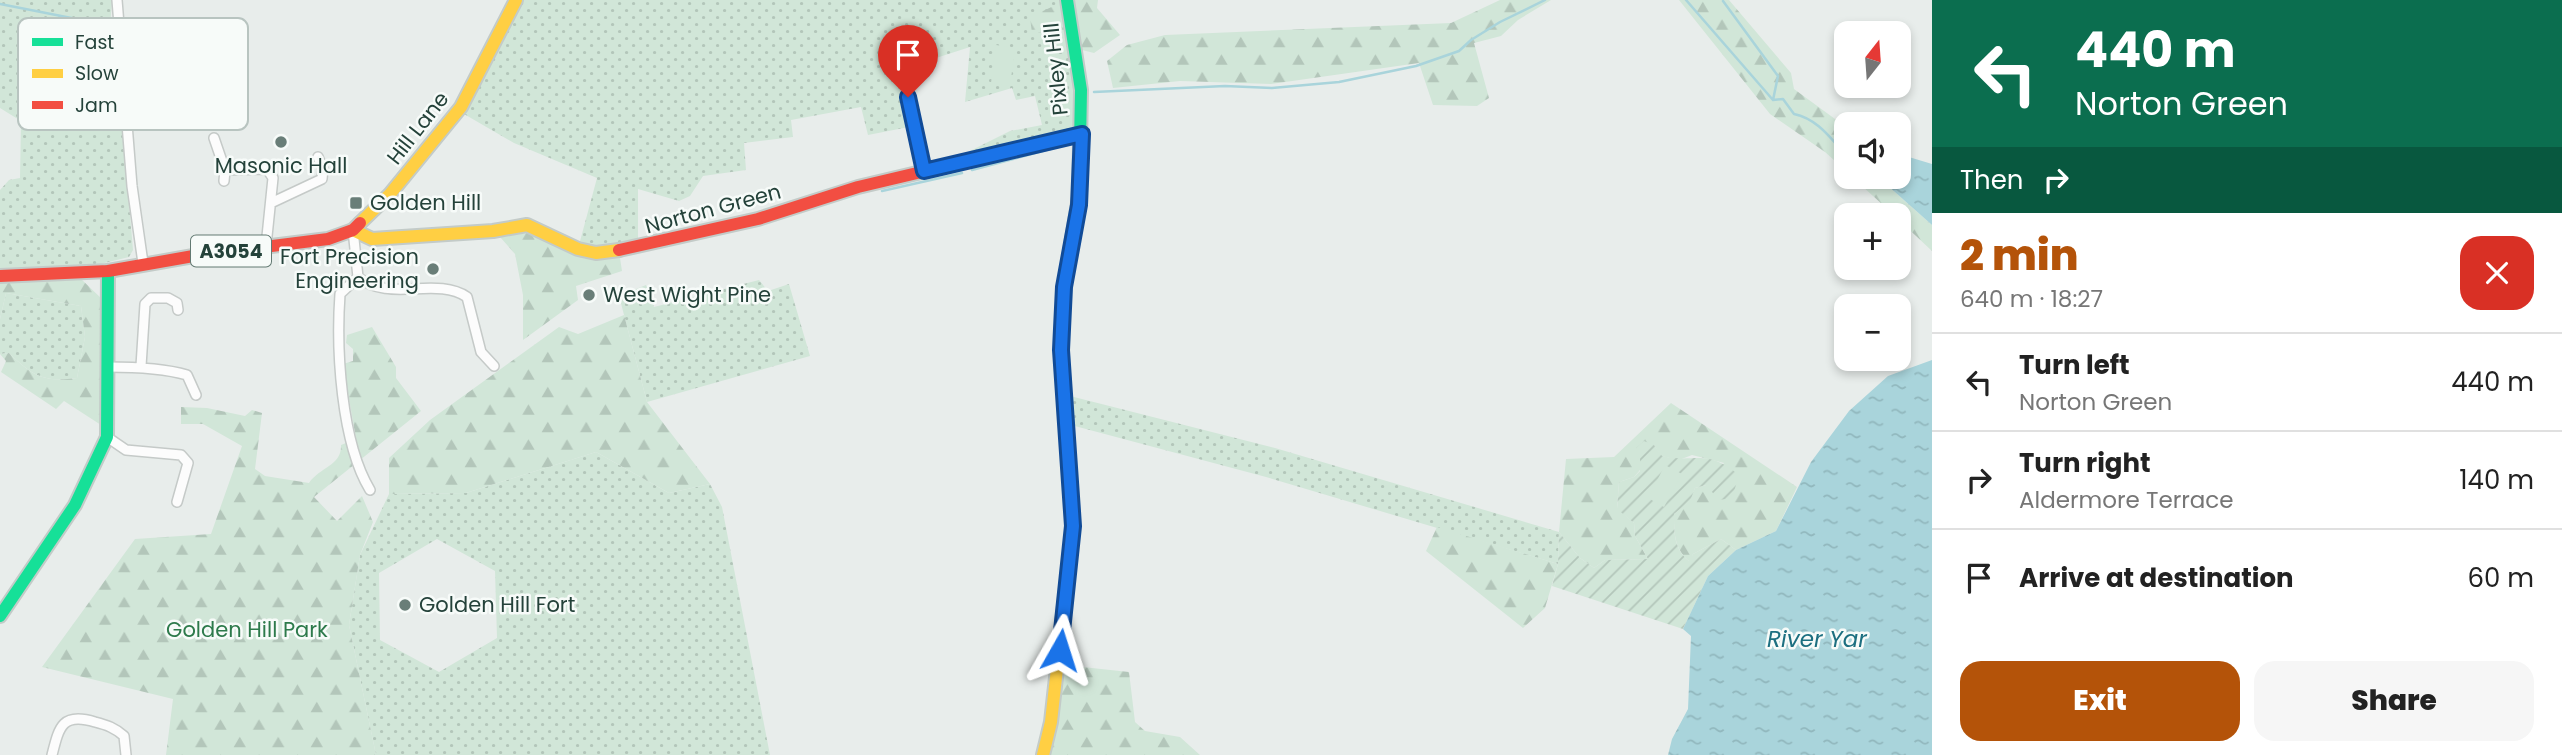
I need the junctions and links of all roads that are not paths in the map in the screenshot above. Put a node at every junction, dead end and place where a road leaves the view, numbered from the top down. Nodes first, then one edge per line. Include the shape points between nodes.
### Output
1 (117, 0) edge
2 (516, 0) edge
3 (1067, 0) edge
4 (118, 18) edge
5 (902, 73) dead end
6 (127, 130) edge
7 (1082, 134) junction
8 (214, 138) dead end
9 (318, 157) dead end
10 (225, 170) junction
11 (924, 171) junction
12 (224, 181) dead end
13 (273, 202) junction
14 (353, 230) junction
15 (266, 246) junction
16 (143, 263) junction
17 (108, 271) junction
18 (0, 276) edge
19 (358, 277) junction
20 (178, 310) dead end
21 (141, 366) junction
22 (494, 366) dead end
23 (108, 367) junction
24 (196, 396) dead end
25 (107, 437) junction
26 (370, 490) dead end
27 (177, 502) dead end
28 (0, 616) edge
29 (52, 755) edge
30 (126, 755) edge
31 (1043, 755) edge

1 - 4 street
2 - 14 street, Hill Lane / A3054 via 461,107 390,194
3 - 7 street, Pixley Hill via 1081,90
5 - 11 street
6 - 16 street
7 - 11 street, Norton Green
7 - 31 street, Pixley Hill via 1079,205 1064,287 1061,350 1073,526 1054,698
8 - 10 street
9 - 13 street via 322,179
10 - 12 street
10 - 13 street via 267,169 273,178
11 - 14 street, Norton Green via 758,219 596,253 527,225 372,239
13 - 15 street
14 - 15 street, A3054 via 328,239
14 - 19 street
15 - 16 street, A3054
16 - 17 street, A3054
17 - 18 street, A3054
17 - 23 street
19 - 22 street via 382,288 455,289 467,297 481,352
19 - 26 street via 340,294 339,377 360,474
20 - 21 street via 177,303 168,298 151,298 145,304
21 - 23 street
21 - 24 street via 189,371
23 - 25 street
25 - 27 street via 126,450 181,455 188,463
25 - 28 street via 76,501
29 - 30 street via 58,730 78,717 115,728 124,736

